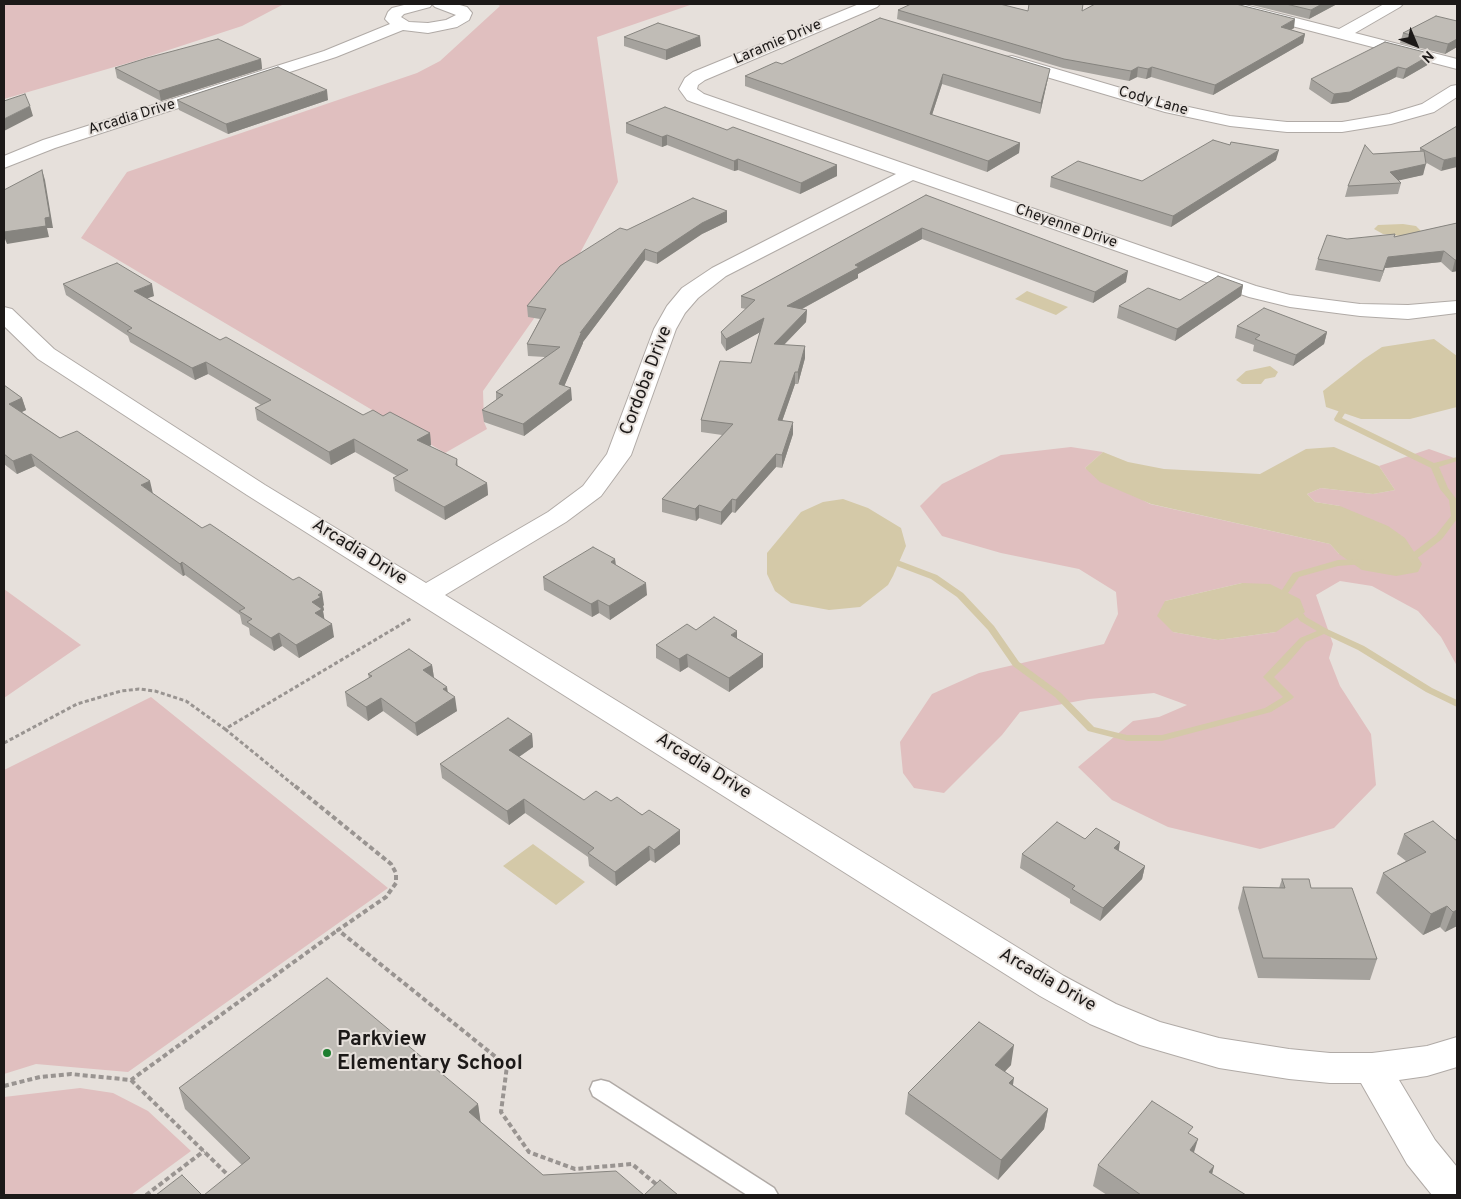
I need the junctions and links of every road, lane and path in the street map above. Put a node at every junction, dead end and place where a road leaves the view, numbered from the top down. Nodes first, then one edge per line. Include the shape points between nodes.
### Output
1 (425, 4) edge
2 (440, 4) edge
3 (872, 4) edge
4 (1224, 4) edge
5 (1395, 4) edge
6 (852, 12) junction
7 (878, 20) edge
8 (402, 25) junction
9 (1341, 34) junction
10 (993, 55) edge
11 (1457, 64) edge
12 (688, 89) joint
13 (1457, 90) edge
14 (4, 162) edge
15 (912, 173) junction
16 (1457, 307) edge
17 (4, 314) edge
18 (436, 601) junction
19 (225, 728) junction
20 (4, 743) edge
21 (338, 930) junction
22 (1457, 1052) edge
23 (1372, 1068) junction
24 (131, 1080) junction
25 (4, 1086) edge
26 (601, 1089) dead end
27 (204, 1151) junction
28 (236, 1183) edge
29 (662, 1189) edge
30 (146, 1195) edge
31 (766, 1195) edge
32 (1456, 1195) edge

1 - 8 street via 398,11 393,19
2 - 8 street via 461,10 463,17 440,27
3 - 6 street, Laramie Drive
4 - 9 street
5 - 9 street
6 - 7 street
6 - 12 street, Laramie Drive via 699,76
8 - 14 street, Arcadia Drive via 330,54 49,144
9 - 11 street
10 - 13 street, Cody Lane via 1171,108 1230,121 1287,127 1342,127 1392,119 1428,108
12 - 15 street, Cheyenne Drive via 698,98
15 - 16 street, Cheyenne Drive via 1249,291 1290,301 1360,310 1408,312
15 - 18 street, Cordoba Drive via 719,272 690,293 665,329 619,455 597,485 578,503
17 - 18 street, Arcadia Drive via 52,359
18 - 19 path via 411,619
18 - 23 street, Arcadia Drive via 1052,986 1103,1014 1153,1035 1219,1053 1289,1064
19 - 20 path via 186,701 139,689 77,704
19 - 21 path via 391,864 396,873 396,883 386,897
21 - 24 path
21 - 29 path via 507,1066 500,1112 529,1152 575,1169 632,1164
22 - 23 street, Arcadia Drive via 1427,1062
23 - 32 street via 1421,1152
24 - 25 path via 71,1074 40,1077
24 - 27 path
26 - 31 lane
27 - 28 path
27 - 30 path

